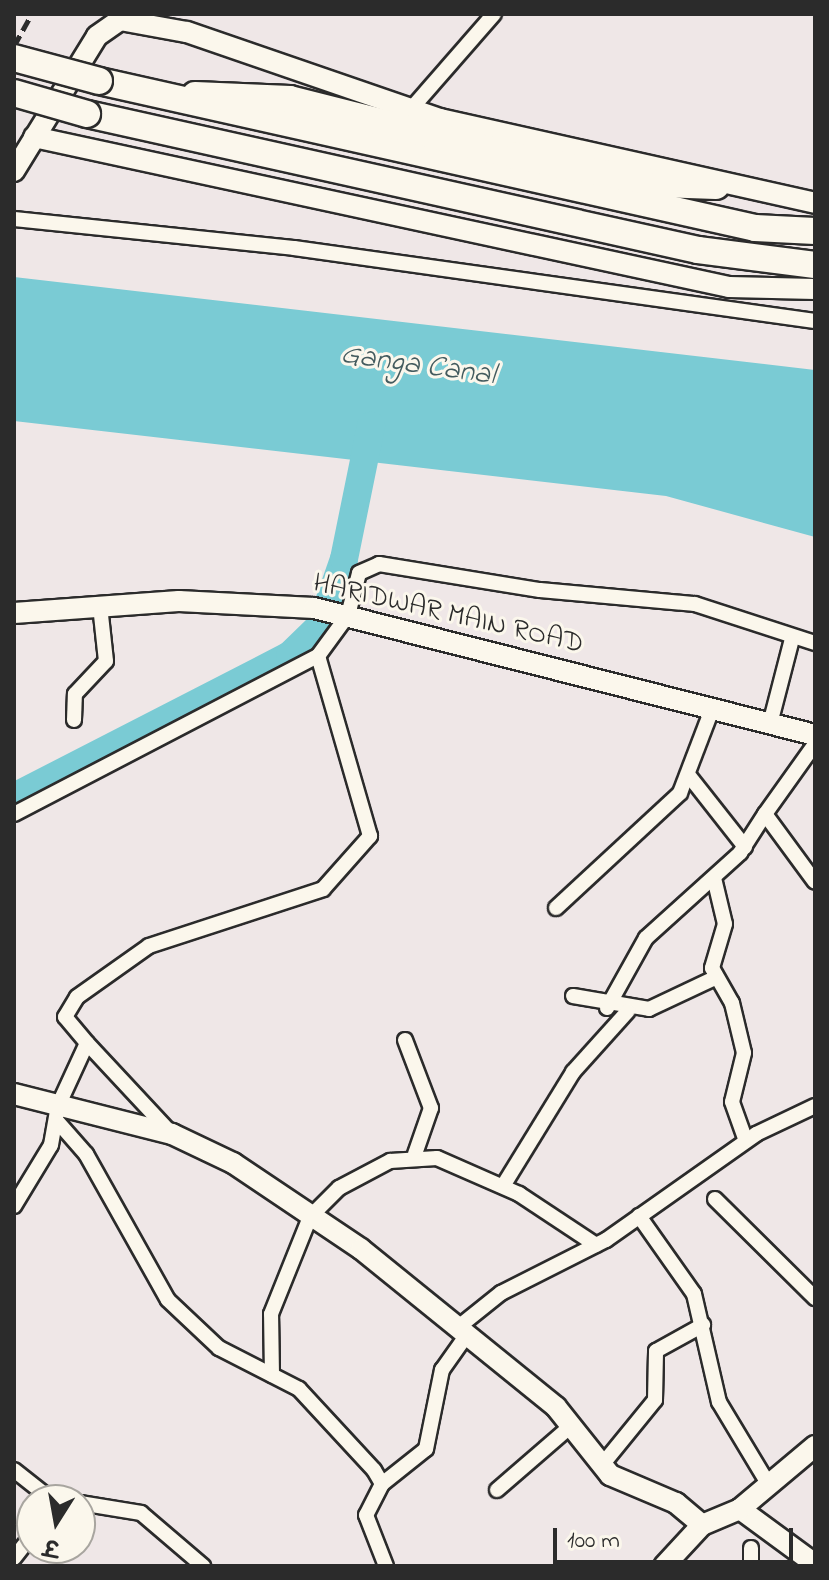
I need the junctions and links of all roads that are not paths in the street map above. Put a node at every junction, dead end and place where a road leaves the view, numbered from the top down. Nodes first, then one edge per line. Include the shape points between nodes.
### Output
1 (494, 14) edge
2 (14, 58) edge
3 (14, 93) edge
4 (159, 96) junction
5 (411, 109) junction
6 (34, 137) junction
7 (14, 171) edge
8 (716, 186) junction
9 (815, 203) edge
10 (14, 219) edge
11 (815, 231) edge
12 (815, 265) edge
13 (815, 289) edge
14 (815, 321) edge
15 (100, 606) junction
16 (14, 613) edge
17 (343, 614) junction
18 (792, 639) junction
19 (815, 643) edge
20 (318, 656) junction
21 (712, 709) junction
22 (74, 720) dead end
23 (770, 724) junction
24 (815, 735) edge
25 (815, 744) edge
26 (690, 777) junction
27 (14, 814) edge
28 (765, 814) junction
29 (745, 847) junction
30 (714, 878) junction
31 (815, 882) edge
32 (556, 908) dead end
33 (715, 978) junction
34 (573, 996) dead end
35 (607, 1008) junction
36 (628, 1011) junction
37 (405, 1040) dead end
38 (87, 1043) junction
39 (14, 1094) edge
40 (815, 1106) edge
41 (58, 1113) junction
42 (172, 1134) junction
43 (746, 1141) junction
44 (415, 1154) junction
45 (503, 1186) junction
46 (715, 1199) dead end
47 (14, 1206) edge
48 (639, 1216) junction
49 (310, 1217) junction
50 (596, 1245) junction
51 (815, 1298) edge
52 (703, 1325) junction
53 (461, 1332) junction
54 (272, 1375) junction
55 (571, 1426) junction
56 (815, 1446) edge
57 (602, 1465) junction
58 (14, 1470) edge
59 (767, 1482) junction
60 (32, 1484) edge
61 (382, 1484) junction
62 (497, 1490) dead end
63 (96, 1506) edge
64 (740, 1509) junction
65 (702, 1525) junction
66 (751, 1548) dead end
67 (815, 1564) edge
68 (203, 1566) edge
69 (386, 1566) edge
70 (664, 1566) edge
71 (751, 1566) edge

1 - 5 street
2 - 4 highway, bridge
3 - 12 highway, bridge via 269,158 698,250
4 - 8 highway via 290,99 516,156 660,184
4 - 11 highway via 755,228
5 - 6 street via 187,32 120,20 97,36
5 - 8 street via 586,146
6 - 7 street
6 - 13 street via 729,287
8 - 9 street
10 - 14 street via 325,252
15 - 16 street, HARIDWAR MAIN ROAD
15 - 17 street, HARIDWAR MAIN ROAD via 179,601
15 - 22 street via 106,661 75,694
17 - 18 street via 359,573 390,563 540,590 695,604
17 - 20 street
17 - 21 street, HARIDWAR MAIN ROAD
18 - 19 street
18 - 23 street
20 - 27 street
20 - 38 street via 370,836 323,889 172,936 110,971 67,1011
21 - 23 street, HARIDWAR MAIN ROAD
21 - 26 street
23 - 24 street, HARIDWAR MAIN ROAD
25 - 28 street
26 - 29 street
26 - 32 street
28 - 29 street
28 - 31 street
29 - 30 street
30 - 33 street via 725,924 712,960
30 - 35 street via 646,938
33 - 36 street via 684,998
33 - 43 street via 732,1003 744,1053 732,1102
34 - 35 street
35 - 36 street
36 - 45 street via 565,1083
37 - 44 street via 431,1108
38 - 41 street
38 - 42 street
39 - 41 street
40 - 43 street
41 - 42 street
41 - 47 street
41 - 54 street via 168,1300 219,1348
42 - 49 street via 233,1163
43 - 48 street
44 - 45 street
44 - 49 street via 350,1182
45 - 50 street
46 - 51 street
48 - 50 street
48 - 52 street via 690,1285
49 - 53 street via 361,1249
49 - 54 street via 271,1314
50 - 53 street via 501,1293
52 - 57 street via 656,1351 655,1400
52 - 59 street via 719,1402
53 - 55 street
53 - 61 street via 442,1370 426,1449
54 - 61 street via 299,1389 342,1430
55 - 57 street
55 - 62 street
56 - 59 street
57 - 65 street
58 - 60 street
59 - 64 street
61 - 69 street via 366,1515
63 - 68 street via 141,1513
64 - 65 street
64 - 67 street
65 - 70 street
66 - 71 street

